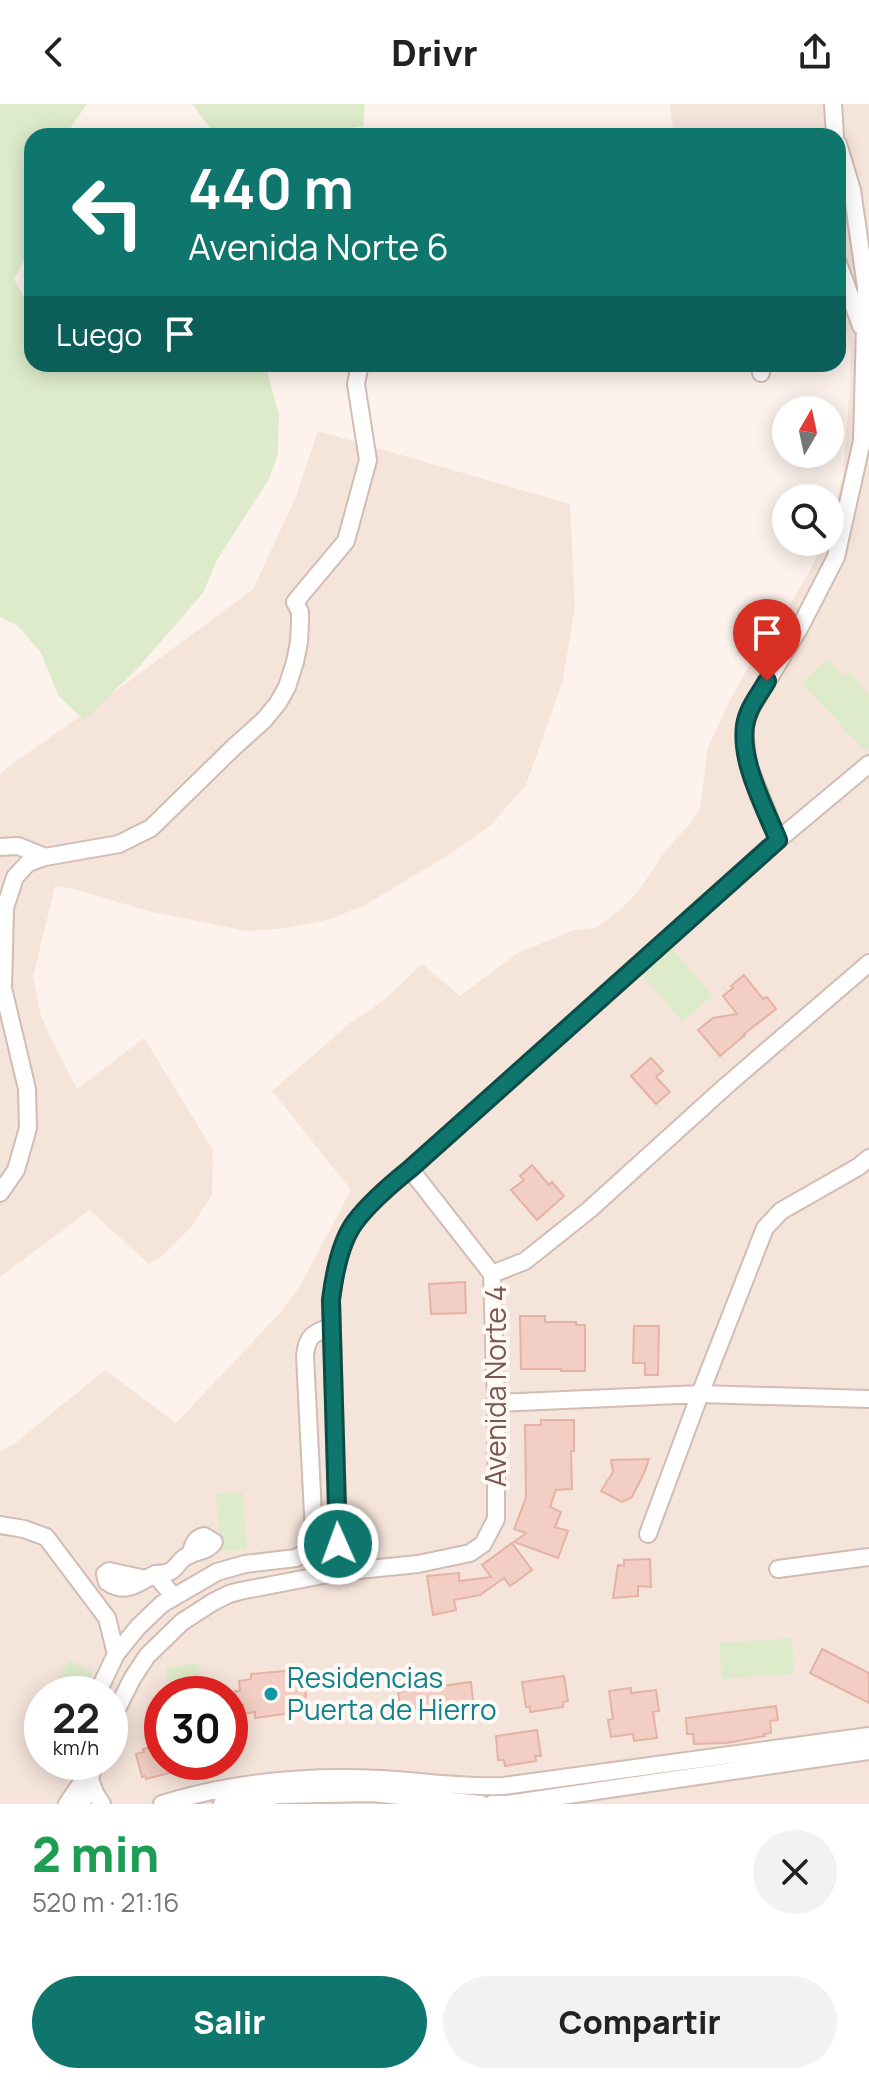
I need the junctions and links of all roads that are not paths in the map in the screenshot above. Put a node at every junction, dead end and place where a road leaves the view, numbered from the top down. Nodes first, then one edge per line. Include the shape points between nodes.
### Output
1 (833, 104) edge
2 (834, 128) edge
3 (846, 170) edge
4 (846, 284) edge
5 (865, 335) junction
6 (358, 372) edge
7 (869, 764) edge
8 (778, 840) junction
9 (0, 847) edge
10 (45, 857) junction
11 (869, 963) edge
12 (2, 986) edge
13 (869, 1158) edge
14 (410, 1169) junction
15 (0, 1193) edge
16 (492, 1274) junction
17 (330, 1327) junction
18 (700, 1394) junction
19 (869, 1399) edge
20 (496, 1403) junction
21 (0, 1525) edge
22 (648, 1534) dead end
23 (190, 1555) dead end
24 (869, 1557) edge
25 (234, 1567) junction
26 (778, 1569) dead end
27 (339, 1572) junction
28 (240, 1591) junction
29 (174, 1597) junction
30 (116, 1654) junction
31 (106, 1676) edge
32 (128, 1687) edge
33 (869, 1736) edge
34 (869, 1751) edge
35 (87, 1780) edge
36 (90, 1780) edge
37 (90, 1780) edge
38 (67, 1804) edge
39 (82, 1804) edge
40 (102, 1804) edge
41 (162, 1804) edge
42 (222, 1804) edge
43 (481, 1804) edge
44 (492, 1804) edge

1 - 2 street
3 - 5 street via 866,287
4 - 5 street
5 - 8 street via 862,441 836,557 745,725 748,764
6 - 10 street via 368,460 346,541 295,602 299,642 278,703 151,828 119,844
7 - 8 street
8 - 14 street
9 - 10 street via 18,846
10 - 12 street via 28,863 11,888 5,908
11 - 16 street, Avenida Norte 4 via 589,1210 525,1261
12 - 15 street via 27,1089 28,1128 16,1170
13 - 18 street via 781,1211 765,1228
14 - 16 street
14 - 17 street via 353,1224 336,1265
16 - 20 street, Avenida Norte 4
17 - 25 street via 306,1342 311,1543 296,1558
17 - 27 street
18 - 19 street
18 - 20 street
18 - 22 street
20 - 27 street, Avenida Norte 4 via 496,1519 483,1544 470,1553 418,1564
21 - 30 street via 46,1537 107,1618
23 - 29 street via 168,1573 151,1577
24 - 26 street
25 - 28 street
25 - 29 street
27 - 28 street, Avenida Norte 4
28 - 32 street, Avenida Norte 4 via 182,1622 147,1656
29 - 30 street
30 - 31 street
33 - 41 street via 503,1786 302,1778
34 - 44 street
35 - 38 street
36 - 39 street
37 - 40 street
42 - 43 street via 278,1795 371,1793

